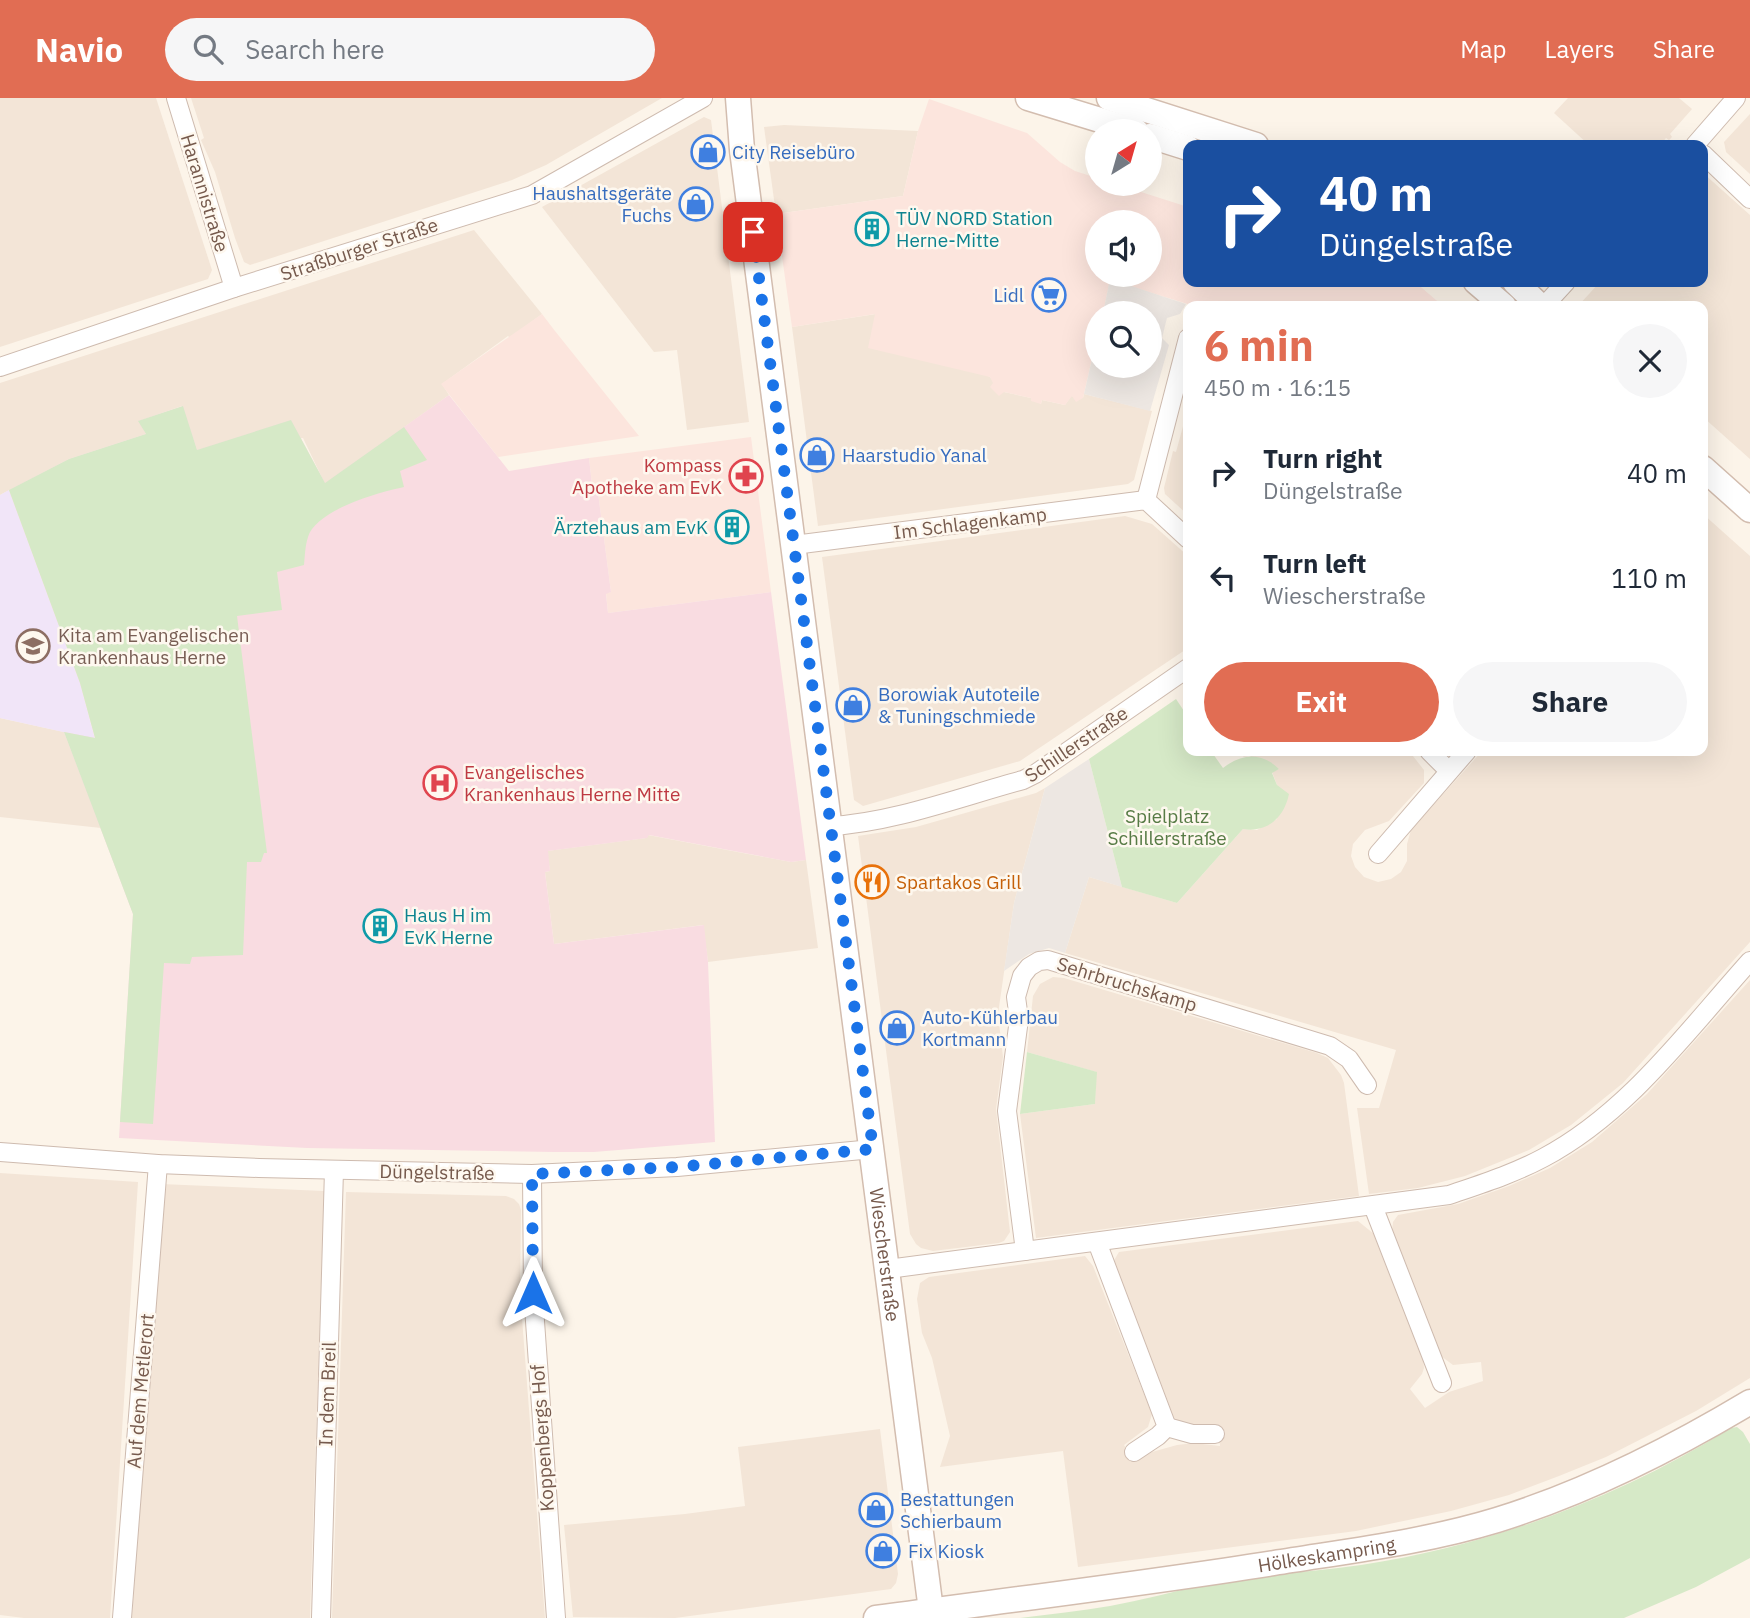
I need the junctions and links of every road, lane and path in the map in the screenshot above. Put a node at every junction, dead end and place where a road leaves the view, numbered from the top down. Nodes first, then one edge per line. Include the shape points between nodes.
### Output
1 (176, 98) edge
2 (703, 98) edge
3 (738, 98) edge
4 (1028, 98) edge
5 (1109, 98) edge
6 (1736, 98) edge
7 (1097, 119) edge
8 (1162, 139) edge
9 (1240, 140) edge
10 (1699, 140) edge
11 (1183, 146) edge
12 (1708, 159) edge
13 (1750, 199) edge
14 (1482, 287) edge
15 (1521, 287) edge
16 (1561, 287) edge
17 (234, 288) junction
18 (1498, 301) edge
19 (1536, 301) edge
20 (1547, 301) edge
21 (1183, 357) edge
22 (0, 367) edge
23 (1708, 472) edge
24 (1146, 500) junction
25 (1750, 510) edge
26 (1183, 534) edge
27 (794, 545) junction
28 (1183, 671) edge
29 (1434, 756) edge
30 (1462, 756) edge
31 (1449, 771) junction
32 (831, 826) junction
33 (1378, 854) dead end
34 (1750, 961) edge
35 (1367, 1085) dead end
36 (873, 1149) junction
37 (0, 1152) edge
38 (158, 1164) junction
39 (334, 1170) junction
40 (532, 1174) junction
41 (1373, 1206) junction
42 (1097, 1242) junction
43 (1025, 1251) junction
44 (888, 1269) junction
45 (1442, 1383) dead end
46 (1750, 1402) edge
47 (1167, 1427) junction
48 (1215, 1434) dead end
49 (1134, 1452) dead end
50 (932, 1615) edge
51 (122, 1618) edge
52 (321, 1618) edge
53 (556, 1618) edge
54 (876, 1618) edge

1 - 17 street, Harannistraße
2 - 17 street, Straßburger Straße via 532,195
3 - 27 street, Wiescherstraße
4 - 7 street
5 - 9 street
6 - 10 street
8 - 11 street
12 - 13 street
14 - 18 street
15 - 19 street
16 - 20 street
17 - 22 street, Straßburger Straße
21 - 24 street
23 - 25 street
24 - 26 street
24 - 27 street, Im Schlagenkamp
27 - 32 street, Wiescherstraße
28 - 32 street, Schillerstraße via 1023,780 905,813
29 - 31 street
30 - 31 street
31 - 33 street
32 - 36 street, Wiescherstraße
34 - 41 street via 1648,1075 1614,1109 1571,1141 1523,1167 1449,1195
35 - 43 street, Sehrbruchskamp via 1349,1059 1330,1046 1039,961 1022,976 1016,997 1019,1020 1007,1111
36 - 40 street, Düngelstraße via 677,1167
36 - 44 street, Wiescherstraße
37 - 38 street, Düngelstraße
38 - 39 street, Düngelstraße
38 - 51 street, Auf dem Metlerort
39 - 40 street, Düngelstraße
39 - 52 street, In dem Breil
40 - 53 street, Koppenbergs Hof via 533,1307
41 - 42 street
41 - 45 street
42 - 43 street
42 - 47 street
43 - 44 street
44 - 50 street, Wiescherstraße
46 - 50 street, Hölkeskampring via 1627,1469 1495,1520 1400,1543
47 - 48 street
47 - 49 street
50 - 54 street, Hölkeskampring

